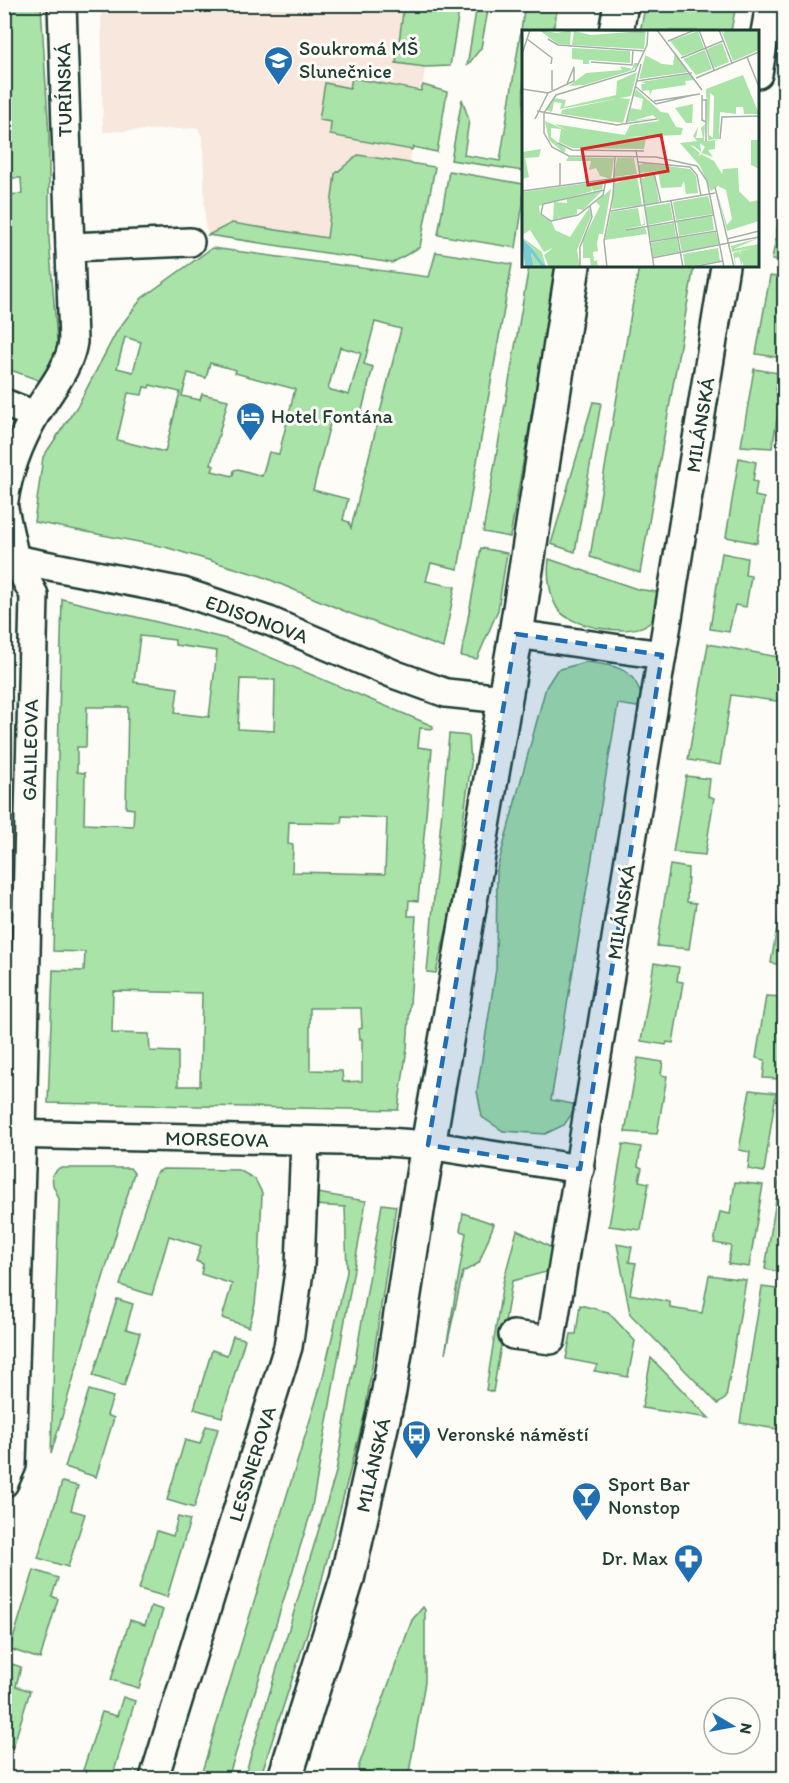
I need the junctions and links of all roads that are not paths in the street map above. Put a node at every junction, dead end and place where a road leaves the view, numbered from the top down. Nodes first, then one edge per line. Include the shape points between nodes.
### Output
1 (62, 4) edge
2 (621, 4) edge
3 (770, 4) edge
4 (616, 30) edge
5 (759, 68) edge
6 (190, 242) dead end
7 (70, 247) junction
8 (573, 267) edge
9 (726, 267) edge
10 (4, 403) edge
11 (35, 415) junction
12 (4, 501) edge
13 (4, 509) edge
14 (10, 558) edge
15 (516, 634) junction
16 (662, 655) junction
17 (504, 699) junction
18 (14, 1134) edge
19 (305, 1141) junction
20 (428, 1145) junction
21 (580, 1169) junction
22 (513, 1335) dead end
23 (4, 1483) edge
24 (154, 1779) edge
25 (285, 1779) edge

1 - 7 street, TURÍNSKÁ
2 - 4 street
3 - 5 street
6 - 7 street
7 - 11 street, TURÍNSKÁ via 74,342 71,357
8 - 15 street, MILÁNSKÁ
9 - 16 street, MILÁNSKÁ
10 - 11 street
11 - 12 street, TURÍNSKÁ via 19,448
13 - 14 street, GALILEOVA
14 - 17 street, EDISONOVA via 183,591 269,621 446,693
14 - 18 street, GALILEOVA via 34,595
15 - 16 street
15 - 17 street, MILÁNSKÁ
16 - 21 street, MILÁNSKÁ
17 - 20 street, MILÁNSKÁ
18 - 19 street, MORSEOVA
18 - 23 street, GALILEOVA via 12,1465
19 - 20 street, MORSEOVA
19 - 24 street, LESSNEROVA via 300,1265 288,1347
20 - 21 street
20 - 25 street, MILÁNSKÁ via 376,1457 347,1579
21 - 22 street, MILÁNSKÁ via 551,1340

